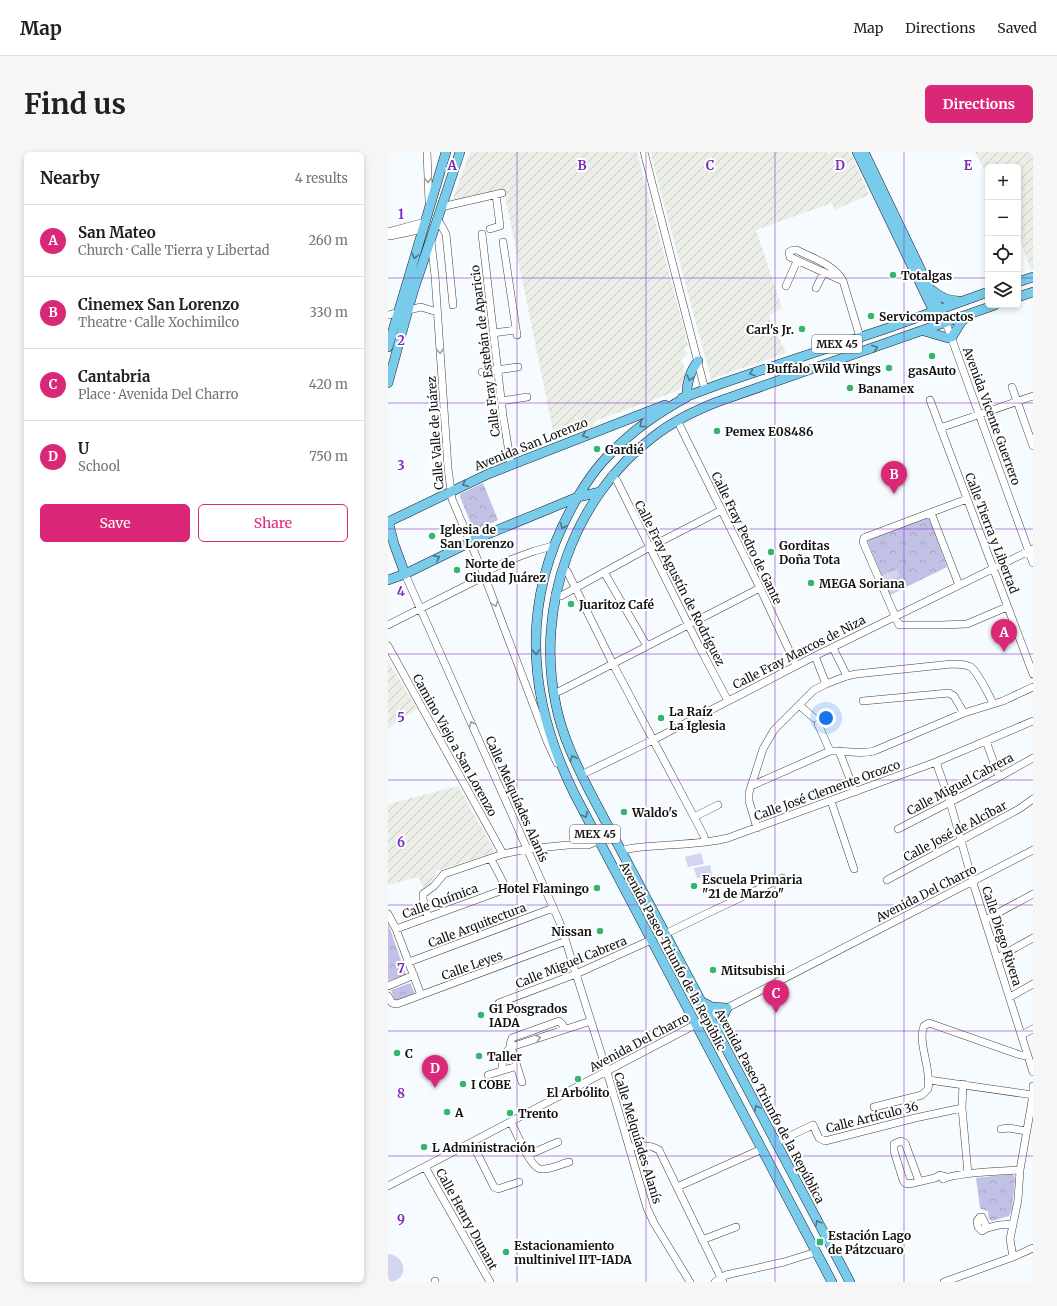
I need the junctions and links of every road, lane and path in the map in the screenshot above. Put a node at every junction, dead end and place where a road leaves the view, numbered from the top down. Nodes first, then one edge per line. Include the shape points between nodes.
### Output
1 (427, 152) edge
2 (446, 152) edge
3 (456, 152) edge
4 (460, 152) edge
5 (644, 152) edge
6 (857, 152) edge
7 (864, 152) edge
8 (452, 176) junction
9 (441, 206) junction
10 (429, 208) junction
11 (437, 218) junction
12 (424, 226) junction
13 (490, 230) dead end
14 (388, 232) edge
15 (482, 234) dead end
16 (388, 237) edge
17 (431, 240) junction
18 (503, 242) dead end
19 (797, 261) junction
20 (824, 272) junction
21 (1033, 277) edge
22 (843, 281) junction
23 (1021, 281) edge
24 (786, 286) dead end
25 (816, 288) dead end
26 (1033, 292) edge
27 (928, 293) junction
28 (985, 293) edge
29 (1021, 296) edge
30 (965, 300) junction
31 (453, 305) dead end
32 (987, 308) edge
33 (408, 310) junction
34 (937, 311) junction
35 (437, 312) junction
36 (398, 313) junction
37 (971, 314) junction
38 (388, 315) edge
39 (918, 318) junction
40 (943, 324) junction
41 (922, 331) junction
42 (493, 334) junction
43 (860, 337) junction
44 (951, 340) junction
45 (388, 347) edge
46 (698, 362) junction
47 (518, 367) dead end
48 (498, 370) junction
49 (482, 372) dead end
50 (388, 383) edge
51 (723, 383) junction
52 (1012, 387) dead end
53 (705, 390) junction
54 (1033, 396) edge
55 (527, 397) dead end
56 (687, 397) junction
57 (727, 399) junction
58 (930, 400) dead end
59 (501, 401) junction
60 (1017, 402) junction
61 (979, 415) junction
62 (677, 420) junction
63 (940, 428) junction
64 (1033, 446) edge
65 (511, 464) junction
66 (612, 475) junction
67 (450, 491) junction
68 (600, 492) junction
69 (578, 497) junction
70 (967, 499) junction
71 (722, 510) junction
72 (931, 513) junction
73 (388, 521) edge
74 (391, 542) edge
75 (469, 542) junction
76 (553, 546) junction
77 (650, 547) junction
78 (1031, 550) edge
79 (399, 559) junction
80 (1033, 562) edge
81 (994, 568) junction
82 (562, 569) junction
83 (604, 572) junction
84 (405, 574) junction
85 (388, 575) edge
86 (484, 575) junction
87 (388, 580) edge
88 (959, 585) junction
89 (575, 588) junction
90 (760, 588) junction
91 (555, 595) junction
92 (1007, 607) junction
93 (421, 608) junction
94 (894, 617) junction
95 (388, 625) edge
96 (688, 625) junction
97 (388, 646) edge
98 (647, 646) junction
99 (833, 648) junction
100 (814, 656) junction
101 (612, 664) junction
102 (796, 666) junction
103 (1033, 674) edge
104 (847, 676) junction
105 (826, 684) junction
106 (1033, 687) edge
107 (554, 693) junction
108 (728, 700) junction
109 (863, 701) dead end
110 (993, 703) junction
111 (799, 705) junction
112 (964, 713) junction
113 (1033, 721) edge
114 (653, 740) junction
115 (986, 741) junction
116 (830, 751) junction
117 (839, 751) junction
118 (1033, 758) edge
119 (936, 762) junction
120 (564, 771) junction
121 (581, 775) junction
122 (999, 777) junction
123 (751, 786) junction
124 (590, 792) junction
125 (855, 792) junction
126 (575, 795) junction
127 (1033, 799) edge
128 (830, 801) junction
129 (950, 802) junction
130 (718, 805) dead end
131 (694, 817) junction
132 (757, 828) junction
133 (898, 829) dead end
134 (598, 839) junction
135 (962, 841) junction
136 (705, 842) junction
137 (527, 849) junction
138 (1031, 850) edge
139 (621, 851) junction
140 (503, 854) junction
141 (491, 858) junction
142 (854, 869) dead end
143 (782, 878) dead end
144 (887, 880) dead end
145 (973, 881) junction
146 (1033, 894) edge
147 (553, 908) junction
148 (388, 914) edge
149 (428, 918) junction
150 (985, 920) junction
151 (396, 929) junction
152 (665, 934) junction
153 (1033, 938) edge
154 (651, 940) junction
155 (566, 941) junction
156 (997, 958) junction
157 (409, 962) junction
158 (576, 974) junction
159 (414, 975) junction
160 (1033, 984) edge
161 (388, 986) edge
162 (421, 995) junction
163 (388, 996) edge
164 (1010, 996) junction
165 (700, 1001) junction
166 (499, 1003) dead end
167 (727, 1008) junction
168 (709, 1018) junction
169 (591, 1021) junction
170 (696, 1025) junction
171 (1033, 1029) edge
172 (1021, 1035) junction
173 (719, 1037) junction
174 (511, 1048) junction
175 (1028, 1056) junction
176 (517, 1066) junction
177 (503, 1070) junction
178 (607, 1072) junction
179 (1033, 1072) edge
180 (488, 1075) dead end
181 (929, 1080) junction
182 (522, 1082) dead end
183 (963, 1084) junction
184 (1033, 1086) edge
185 (1032, 1095) edge
186 (874, 1106) dead end
187 (962, 1108) junction
188 (511, 1122) junction
189 (1000, 1129) dead end
190 (1026, 1131) junction
191 (472, 1142) junction
192 (558, 1142) dead end
193 (776, 1143) junction
194 (629, 1148) junction
195 (762, 1149) junction
196 (528, 1155) junction
197 (569, 1162) dead end
198 (425, 1167) junction
199 (1020, 1170) junction
200 (968, 1174) junction
201 (919, 1181) junction
202 (519, 1182) dead end
203 (388, 1186) edge
204 (677, 1187) junction
205 (810, 1208) junction
206 (793, 1209) junction
207 (1013, 1224) junction
208 (736, 1227) dead end
209 (987, 1228) dead end
210 (702, 1240) junction
211 (1031, 1249) edge
212 (816, 1252) junction
213 (1013, 1257) junction
214 (720, 1281) edge
215 (490, 1282) edge
216 (690, 1282) edge
217 (832, 1282) edge
218 (850, 1282) edge
219 (944, 1282) edge

1 -> 10 street
2 - 10 main road
3 - 8 main road
4 - 8 main road
5 - 46 street
6 - 27 main road, Avenida Vicente Guerrero
7 - 27 main road, Avenida Vicente Guerrero
8 - 9 main road
9 - 11 main road
9 - 13 street via 499,194 500,226
10 - 12 main road
11 - 17 main road
11 - 31 street via 446,234
12 - 14 street
12 - 16 street
12 -> 36 main road
15 - 42 street, Calle Fray Estebán de Aparicio
17 - 33 main road
17 - 35 street, Calle Valle de Juárez
18 - 42 street via 516,333
19 - 20 street
19 - 22 street via 790,257 789,252 797,250 834,269
19 - 24 street
20 - 22 street
20 - 25 street
21 - 23 main road
22 - 43 street
26 - 29 main road
27 - 30 main road via 947,300
27 - 34 main road, Avenida Vicente Guerrero
27 - 39 main road
28 - 30 main road, MEX 45
30 - 34 main road, MEX 45
32 - 37 main road, MEX 45
33 - 35 street via 421,307
33 - 36 street
33 - 50 main road
34 - 39 main road, MEX 45
34 - 40 main road, Avenida Vicente Guerrero
35 -> 67 street, Calle Valle de Juárez
36 - 38 street
36 - 45 main road
37 - 40 main road, MEX 45
37 - 44 main road via 961,322
39 - 43 main road, MEX 45
40 - 41 main road, MEX 45
40 - 44 street, Avenida Vicente Guerrero
41 - 44 main road
57 -> 41 main road, MEX 45
42 - 48 street, Calle Fray Estebán de Aparicio
43 -> 51 main road, MEX 45
44 - 61 street, Avenida Vicente Guerrero
46 - 53 street
46 -> 56 main road via 691,374
47 - 48 street
48 - 49 street
48 - 59 street, Calle Fray Estebán de Aparicio
51 - 53 main road, MEX 45
51 - 57 main road via 721,392
52 - 60 street
53 - 56 main road, MEX 45
54 - 60 street
55 - 59 street
56 -> 65 main road, Avenida San Lorenzo / MEX 45
56 -> 69 main road, Avenida Paseo Triunfo de la Repúblic / MEX 45 via 650,419 623,440 601,463
57 - 62 main road, Avenida Paseo Triunfo de la República / MEX 45
58 - 63 street, Calle Tierra y Libertad
59 - 65 street, Calle Fray Estebán de Aparicio
60 - 61 street
60 - 64 street
61 - 63 street
61 - 78 street, Avenida Vicente Guerrero
62 - 66 main road, Avenida Paseo Triunfo de la República / MEX 45 via 635,451
62 - 71 street, Calle Fray Pedro de Gante
63 - 70 street, Calle Tierra y Libertad
65 -> 67 main road, Avenida San Lorenzo / MEX 45
66 - 68 main road, Avenida Paseo Triunfo de la República / MEX 45
66 - 77 street, Calle Fray Agustín de Rodríguez via 617,480
67 - 73 main road, Avenida San Lorenzo / MEX 45
67 - 75 street, Calle Valle de Juárez
68 - 69 main road
68 - 82 main road, Avenida Paseo Triunfo de la República / MEX 45 via 581,524
69 - 75 main road
69 -> 76 main road, Avenida Paseo Triunfo de la Repúblic / MEX 45
70 - 72 street
70 - 81 street, Calle Tierra y Libertad
71 - 77 street
71 - 90 street, Calle Fray Pedro de Gante
72 - 88 street
72 - 94 street via 864,538 863,542
73 - 74 main road
74 - 79 main road
84 -> 75 main road
75 - 86 street, Calle Valle de Juárez
76 - 86 street via 510,560
76 -> 120 main road, Avenida Paseo Triunfo de la Repúblic / MEX 45 via 541,588 536,624 536,650 545,716
77 - 83 street
77 - 96 street, Calle Fray Agustín de Rodríguez
78 - 80 street, Avenida Vicente Guerrero
78 - 81 street, Calle Fray Marcos de Niza
79 - 84 main road
79 - 85 main road via 397,567
81 - 88 street, Calle Fray Marcos de Niza
81 - 92 street, Calle Tierra y Libertad
82 - 89 street via 567,571
82 - 91 main road, Avenida Paseo Triunfo de la República / MEX 45
83 - 89 street
83 - 98 street
84 - 87 main road
84 - 93 street, Calle Melquíades Alanís
86 - 93 street
86 -> 120 street, Calle Valle de Juárez via 546,741
88 - 94 street, Calle Fray Marcos de Niza
89 - 91 street via 561,596
89 - 101 street
90 - 96 street
90 - 102 street, Calle Fray Pedro de Gante
91 - 107 main road, Avenida Paseo Triunfo de la República / MEX 45 via 551,638
92 - 94 street via 961,624 902,626
92 - 103 street, Calle Tierra y Libertad
93 - 95 street
137 -> 93 street, Calle Melquíades Alanís
94 - 99 street, Calle Fray Marcos de Niza
96 - 98 street
96 - 108 street, Calle Fray Agustín de Rodríguez
97 - 140 street, Camino Viejo a San Lorenzo
98 - 101 street
99 - 100 street, Calle Fray Marcos de Niza
99 - 104 street
100 - 102 street, Calle Fray Marcos de Niza
100 - 105 street
101 - 107 street
101 - 114 street
102 - 108 street, Calle Fray Marcos de Niza
104 - 105 street
104 - 110 street via 952,664 967,665 975,672
105 - 111 street via 808,695
106 - 110 street via 1011,698
121 -> 107 main road, Avenida Paseo Triunfo de la República / MEX 45 via 565,739
108 - 114 street, Calle Fray Marcos de Niza
109 - 112 street via 950,693
110 - 112 street
111 - 116 street via 816,721
111 - 123 street via 774,730 768,740
112 - 117 street via 874,751
113 - 115 street, Calle José Clemente Orozco
114 - 121 street, Calle Fray Marcos de Niza
114 - 131 street
115 - 119 street, Calle José Clemente Orozco
115 - 122 street
116 - 117 street
116 - 123 street
117 - 125 street
118 - 122 street, Calle Miguel Cabrera
119 - 125 street, Calle José Clemente Orozco
119 - 129 street, Calle Diego Rivera
120 - 121 main road via 572,776
120 - 126 main road, Avenida Paseo Triunfo de la Repúblic / MEX 45
121 - 124 main road, Avenida Paseo Triunfo de la República / MEX 45
122 - 129 street, Calle Miguel Cabrera
123 - 132 street via 749,801
124 - 126 main road via 582,788 578,789
124 - 139 main road, Avenida Paseo Triunfo de la República / MEX 45
125 - 128 street, Calle José Clemente Orozco
126 -> 134 main road, Avenida Paseo Triunfo de la Repúblic / MEX 45
127 - 135 street, Calle José de Alcíbar
128 - 132 street, Calle José Clemente Orozco
128 - 142 street
129 - 133 street, Calle Miguel Cabrera
129 - 135 street, Calle Diego Rivera
130 - 131 street
131 - 136 street
132 - 136 street, Calle José Clemente Orozco via 728,838
134 - 137 street via 588,845
134 - 154 main road, Avenida Paseo Triunfo de la Repúblic / MEX 45
135 - 144 street, Calle José de Alcíbar
135 - 145 street, Calle Diego Rivera
136 - 139 street, Calle José Clemente Orozco via 639,847
137 - 140 street
137 - 147 street, Calle Melquíades Alanís
138 - 145 street, Avenida Del Charro
139 - 152 main road, Avenida Paseo Triunfo de la República / MEX 45
140 - 141 street
141 - 149 street via 441,876 434,886 423,894
141 - 149 street, Calle Química via 505,889
143 - 152 street
145 - 150 street, Calle Diego Rivera
145 - 167 street, Avenida Del Charro
146 - 150 street
147 - 155 street, Calle Melquíades Alanís
147 - 157 street, Calle Arquitectura
148 - 151 street
149 - 151 street, Calle Química
150 - 156 street, Calle Diego Rivera
151 - 157 street
152 - 165 main road, Avenida Paseo Triunfo de la República / MEX 45
153 - 156 street
154 - 158 street, Calle Miguel Cabrera
154 - 170 main road, Avenida Paseo Triunfo de la Repúblic / MEX 45
155 - 158 street, Calle Melquíades Alanís
155 - 162 street, Calle Leyes
156 - 164 street, Calle Diego Rivera
157 - 159 street
158 - 166 street, Calle Miguel Cabrera
158 - 169 street, Calle Melquíades Alanís
159 - 161 street
159 - 162 street
160 - 164 street
162 - 163 street, Calle Leyes via 397,1004 392,1003
164 - 172 street, Calle Diego Rivera
165 - 167 main road via 712,1007
165 - 168 main road, Avenida Paseo Triunfo de la República / MEX 45
167 - 168 street, Avenida Del Charro
167 - 173 main road via 720,1021
168 - 170 street, Avenida Del Charro
168 - 173 main road, Avenida Paseo Triunfo de la República / MEX 45
169 - 174 street via 565,1029 562,1022 556,1022 514,1036 510,1041
169 - 178 street, Calle Melquíades Alanís
170 - 178 street, Avenida Del Charro
170 - 195 main road, Avenida Paseo Triunfo de la Repúblic / MEX 45
171 - 172 street
172 - 175 street, Calle Diego Rivera
193 -> 173 main road, Avenida Paseo Triunfo de la República / MEX 45
174 - 176 street
174 - 177 street via 502,1058
175 - 179 street, Calle Diego Rivera
175 - 181 street via 929,1023 924,1026 922,1034
176 - 177 street
176 - 182 street
177 - 180 street
178 - 188 street, Avenida Del Charro
178 - 194 street, Calle Melquíades Alanís
181 - 183 street
181 - 186 street via 928,1089 922,1095
183 - 185 street
183 - 187 street
184 - 185 street
185 - 190 street
187 - 193 street, Calle Artículo 36 via 825,1141 819,1138 813,1125
187 - 200 street
188 - 191 street, Avenida Del Charro
188 - 196 street
189 - 190 street
190 - 199 street
191 - 198 street, Avenida Del Charro
191 - 202 street via 494,1187 498,1189
192 - 196 street
193 - 205 main road, Avenida Paseo Triunfo de la República / MEX 45
194 - 204 street via 649,1146 659,1150
194 - 216 street, Calle Melquíades Alanís via 651,1217
195 - 204 street
195 - 206 main road, Avenida Paseo Triunfo de la Repúblic / MEX 45
196 - 197 street via 539,1169
198 - 203 street, Avenida Del Charro
198 - 215 street, Calle Henry Dunant
199 - 200 street
199 - 207 street
200 - 201 street
201 - 201 street via 905,1143 894,1144 905,1183
204 - 210 street
205 - 206 main road via 802,1211
218 -> 205 main road, Avenida Paseo Triunfo de la República / MEX 45
206 - 212 main road, Avenida Paseo Triunfo de la Repúblic / MEX 45
207 - 209 street
207 - 213 street via 1010,1239
208 - 210 street
210 - 214 street
211 - 213 street
212 - 214 street via 726,1275
212 - 217 main road, Avenida Paseo Triunfo de la Repúblic / MEX 45
213 - 219 street

